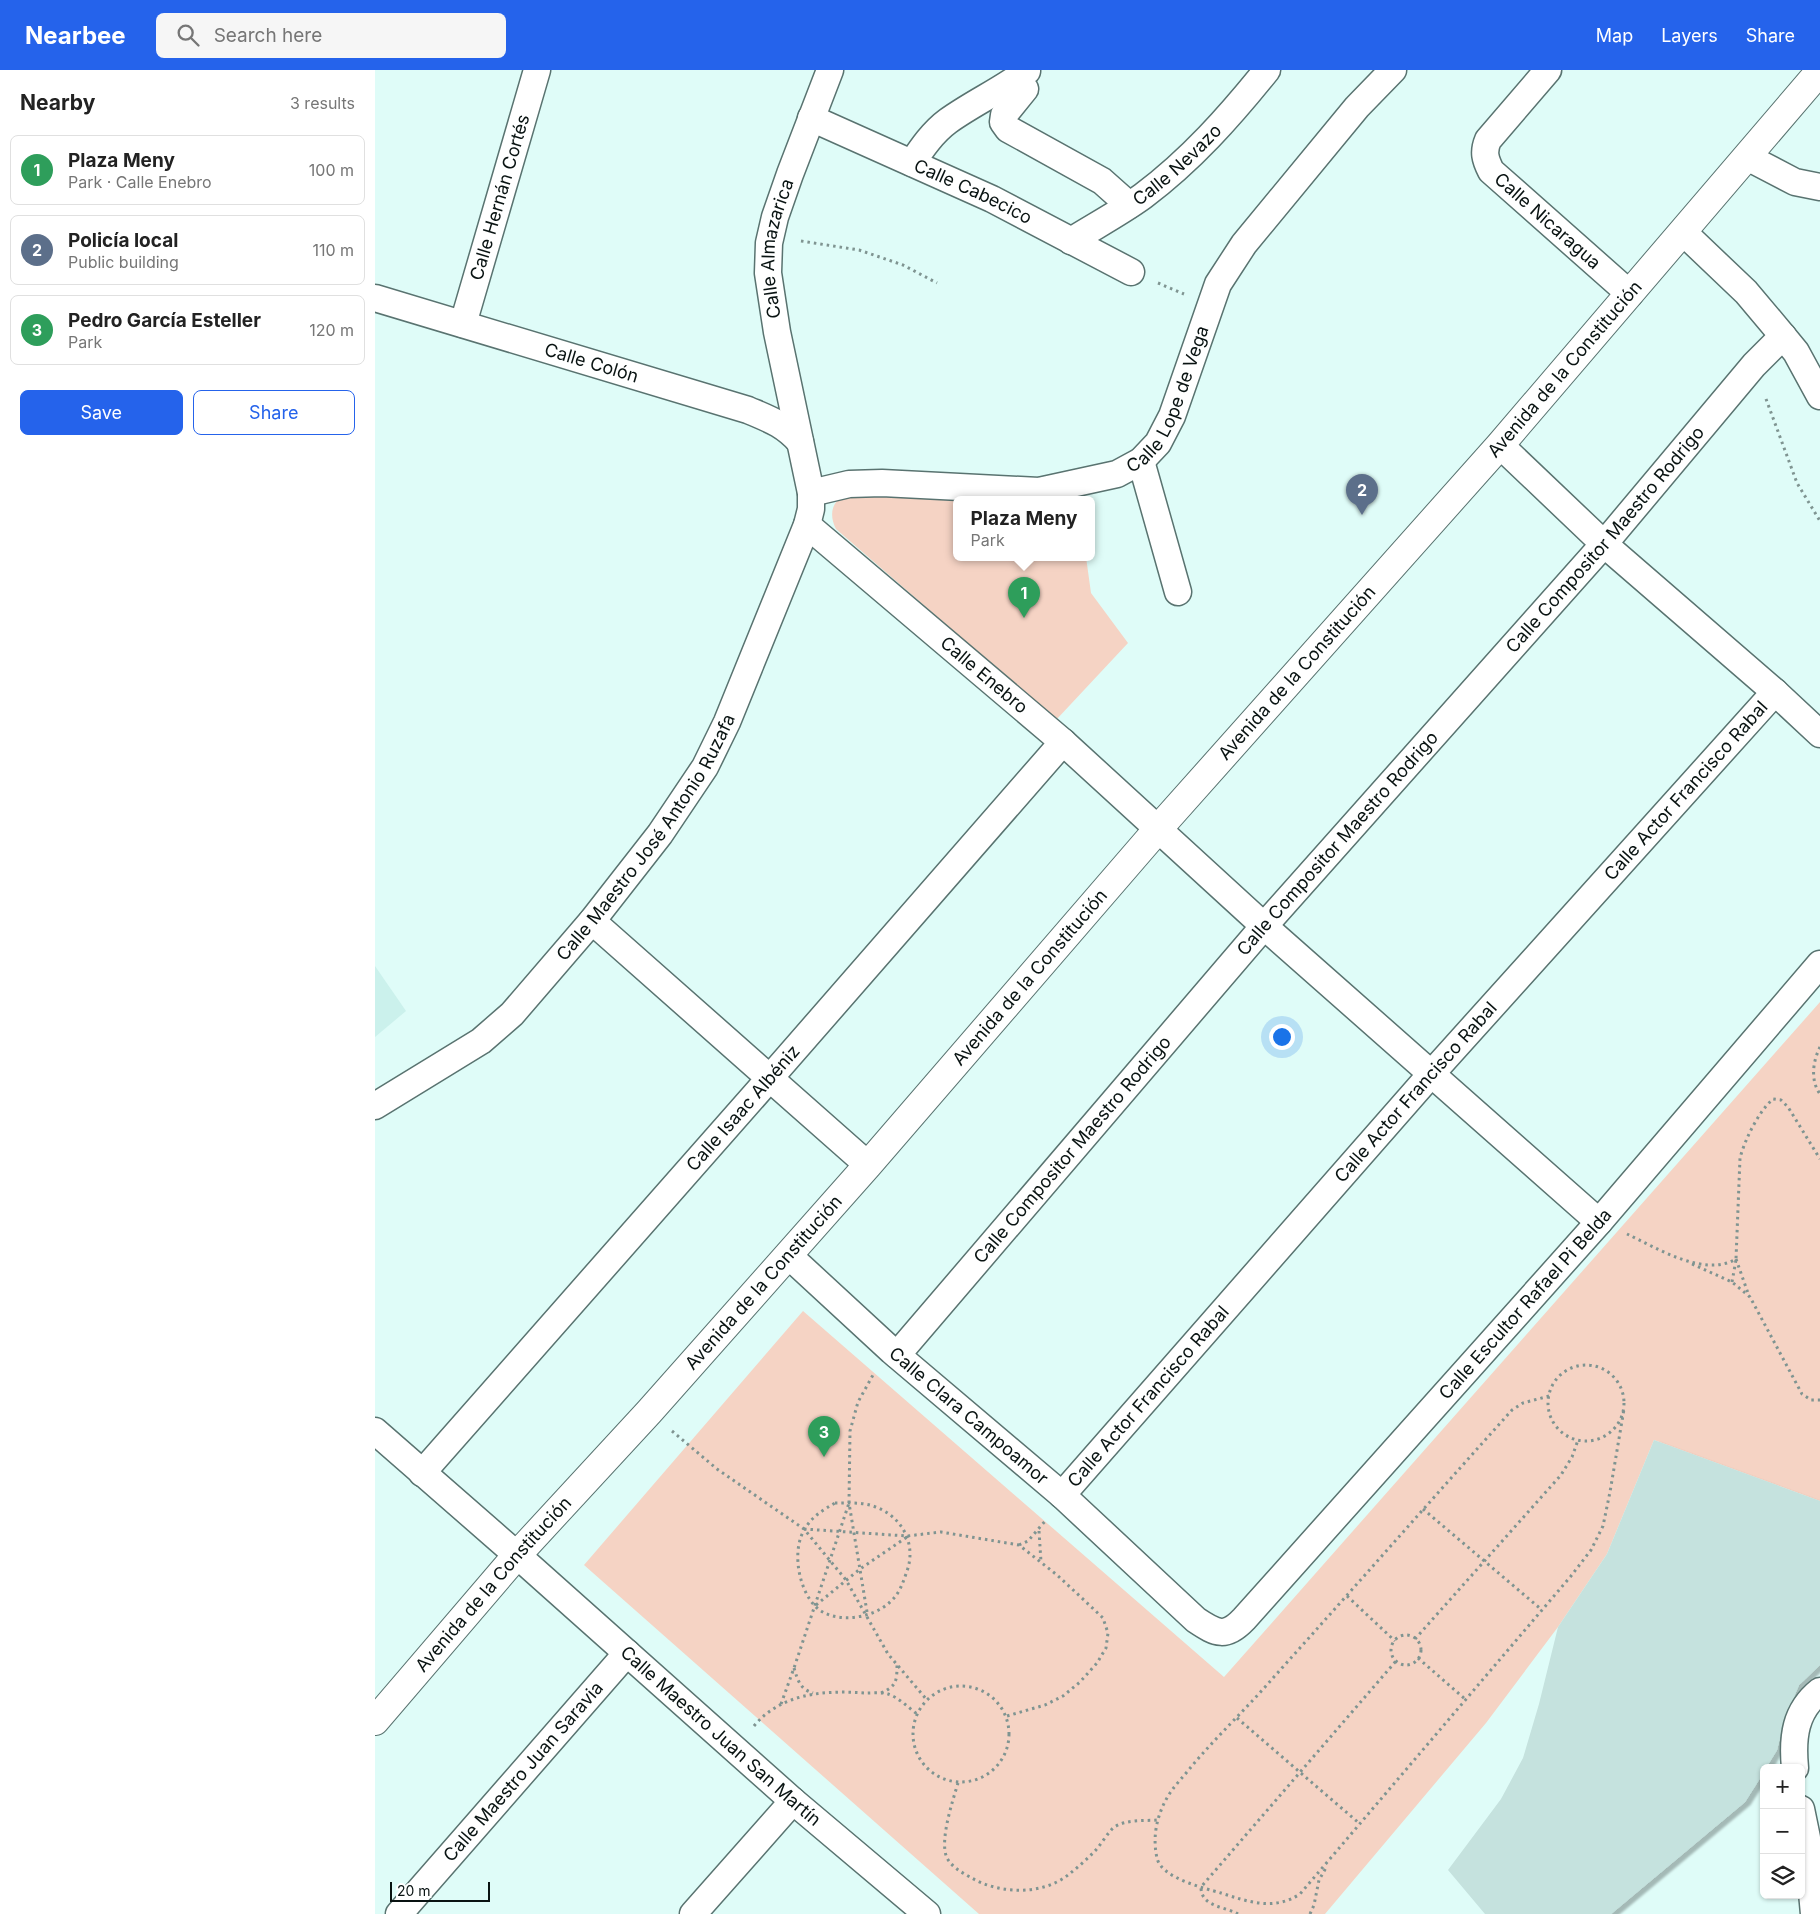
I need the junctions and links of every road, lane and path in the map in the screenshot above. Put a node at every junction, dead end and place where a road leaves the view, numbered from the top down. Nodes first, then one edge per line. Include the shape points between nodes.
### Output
1 (537, 70) edge
2 (830, 70) edge
3 (1267, 70) edge
4 (1393, 70) edge
5 (1549, 70) edge
6 (1820, 71) edge
7 (1021, 76) edge
8 (811, 118) junction
9 (1747, 157) junction
10 (912, 163) junction
11 (1820, 187) edge
12 (1129, 205) junction
13 (1683, 232) junction
14 (771, 236) junction
15 (1071, 241) junction
16 (1131, 272) joint
17 (937, 282) dead end
18 (1630, 294) junction
19 (375, 298) edge
20 (1210, 305) junction
21 (463, 324) junction
22 (1800, 346) edge
23 (1754, 365) junction
24 (1820, 396) edge
25 (800, 442) junction
26 (1500, 445) junction
27 (1141, 461) junction
28 (811, 493) junction
29 (1820, 521) edge
30 (807, 526) junction
31 (1604, 544) junction
32 (1178, 592) dead end
33 (1775, 692) junction
34 (1820, 734) edge
35 (1063, 742) junction
36 (1158, 829) junction
37 (592, 921) junction
38 (1264, 926) junction
39 (1820, 964) edge
40 (1820, 1047) edge
41 (1433, 1073) junction
42 (769, 1079) junction
43 (1820, 1094) edge
44 (375, 1106) edge
45 (1820, 1159) edge
46 (867, 1165) junction
47 (1599, 1222) junction
48 (788, 1255) junction
49 (1736, 1259) junction
50 (1689, 1262) junction
51 (1732, 1282) junction
52 (1750, 1297) junction
53 (894, 1353) junction
54 (1549, 1396) junction
55 (1820, 1400) edge
56 (1623, 1409) junction
57 (649, 1412) junction
58 (375, 1431) edge
59 (1578, 1440) junction
60 (422, 1473) junction
61 (1062, 1496) junction
62 (849, 1503) junction
63 (1423, 1509) junction
64 (804, 1529) junction
65 (838, 1532) junction
66 (854, 1534) junction
67 (907, 1536) junction
68 (1019, 1545) junction
69 (517, 1554) junction
70 (829, 1560) junction
71 (1484, 1561) junction
72 (1042, 1562) junction
73 (860, 1569) junction
74 (846, 1580) junction
75 (1347, 1596) junction
76 (815, 1606) junction
77 (1542, 1610) junction
78 (867, 1615) junction
79 (1221, 1633) joint
80 (1415, 1639) junction
81 (1395, 1641) junction
82 (627, 1653) junction
83 (1418, 1658) junction
84 (1396, 1660) junction
85 (897, 1666) junction
86 (794, 1668) junction
87 (1820, 1691) edge
88 (813, 1693) junction
89 (880, 1694) junction
90 (1465, 1699) junction
91 (927, 1700) junction
92 (781, 1704) junction
93 (917, 1714) junction
94 (1007, 1716) junction
95 (1237, 1718) junction
96 (375, 1721) edge
97 (734, 1749) junction
98 (1795, 1764) edge
99 (1300, 1772) junction
100 (958, 1782) junction
101 (793, 1801) junction
102 (1158, 1820) junction
103 (1360, 1824) junction
104 (1805, 1828) edge
105 (1331, 1858) junction
106 (1201, 1887) junction
107 (399, 1914) edge
108 (693, 1914) edge
109 (927, 1914) edge
110 (1238, 1914) edge
111 (1310, 1914) edge
112 (1814, 1914) edge

1 - 21 street, Calle Hernán Cortés
2 - 8 street, Calle Almazarica
3 - 12 street, Calle Nevazo via 1229,118 1173,172
4 - 20 street, Calle Lope de Vega via 1357,107 1244,244 1218,284
5 - 18 street, Calle Nicaragua via 1488,140 1485,160 1491,171
6 - 9 street, Avenida de la Constitución
7 - 10 street via 947,122
7 - 12 street via 1025,89 1004,115 1003,122 1008,128 1102,181
8 - 10 street, Calle Cabecico
8 - 14 street, Calle Almazarica
9 - 11 street via 1795,182
9 - 13 street, Avenida de la Constitución
10 - 15 street, Calle Cabecico via 992,199
12 - 15 street, Calle Nevazo
13 - 18 street, Avenida de la Constitución
13 - 22 street
14 - 17 path via 859,250 903,265
14 - 25 street, Calle Almazarica via 769,273 777,332
15 - 16 street, Calle Cabecico
16 - 20 path
18 - 26 street, Avenida de la Constitución
19 - 21 street, Calle Colón
20 - 27 street, Calle Lope de Vega via 1173,416 1158,443
21 - 25 street, Calle Colón via 747,410 778,422
22 - 23 street, Calle Compositor Maestro Rodrigo
22 - 24 street
23 - 29 path via 1797,483
23 - 31 street, Calle Compositor Maestro Rodrigo
25 - 28 street, Calle Almazarica
26 - 31 street
26 - 36 street, Avenida de la Constitución
27 - 28 street, Calle Lope de Vega via 1117,474 1039,491 849,484
27 - 32 street
28 - 30 street, Calle Maestro José Antonio Ruzafa
30 - 35 street, Calle Enebro
30 - 37 street, Calle Maestro José Antonio Ruzafa via 727,722 705,767 660,834
31 - 33 street
31 - 38 street, Calle Compositor Maestro Rodrigo
33 - 34 street
33 - 41 street, Calle Actor Francisco Rabal
35 - 36 street, Calle Enebro
35 - 42 street, Calle Isaac Albéniz
36 - 38 street, Calle Enebro
36 - 46 street, Avenida de la Constitución
37 - 42 street
37 - 44 street, Calle Maestro José Antonio Ruzafa via 512,1014 481,1040
38 - 41 street, Calle Enebro
38 - 53 street, Calle Compositor Maestro Rodrigo
39 - 47 street, Calle Escultor Rafael Pi Belda
40 - 43 path via 1814,1059 1813,1074
41 - 47 street, Calle Enebro
41 - 61 street, Calle Actor Francisco Rabal
42 - 46 street
42 - 60 street, Calle Isaac Albéniz
45 - 49 path via 1789,1107 1781,1100 1773,1099 1766,1105 1743,1145 1740,1158
46 - 48 street, Avenida de la Constitución
47 - 50 path
47 - 79 street, Calle Escultor Rafael Pi Belda via 1245,1618 1234,1629
48 - 53 street, Calle Clara Campoamor
48 - 57 street, Avenida de la Constitución
49 - 50 path via 1719,1265
49 - 51 path
49 - 52 path
50 - 51 path
51 - 52 path
52 - 55 path via 1802,1394 1811,1400
53 - 61 street, Calle Clara Campoamor
53 - 62 path via 872,1376 858,1402 850,1431
54 - 56 path via 1559,1375 1569,1368 1592,1365 1613,1376 1620,1386
54 - 59 path via 1551,1419 1567,1436
54 - 63 path via 1530,1400 1512,1410
56 - 59 path via 1620,1421 1607,1434 1596,1439
56 - 77 path via 1603,1526 1591,1550
57 - 64 path via 717,1470
57 - 69 street, Avenida de la Constitución
58 - 60 street, Calle Maestro Juan San Martín
59 - 71 path via 1561,1475
60 - 69 street, Calle Maestro Juan San Martín
61 - 79 street, Calle Clara Campoamor via 1197,1620
62 - 64 path via 835,1503 815,1515
62 - 65 path
62 - 66 path
62 - 67 path via 872,1505 890,1514
63 - 71 path
63 - 75 path
64 - 65 path
64 - 70 path
64 - 76 path via 799,1545 799,1567 804,1589
65 - 66 path
65 - 70 path
66 - 67 path
66 - 73 path
67 - 68 path via 941,1532
67 - 73 path
67 - 78 path via 911,1547 902,1586 891,1602
68 - 72 path
68 - 72 path via 1039,1530
69 - 82 street, Calle Maestro Juan San Martín
69 - 96 street, Avenida de la Constitución
70 - 74 path
70 - 76 path
71 - 77 path
71 - 80 path
72 - 94 path via 1103,1618 1108,1634 1106,1648 1080,1682 1063,1696
73 - 74 path
73 - 78 path
74 - 76 path
74 - 78 path
75 - 81 path
75 - 95 path
76 - 78 path via 833,1616 852,1618
76 - 86 path
77 - 90 path
78 - 85 path
80 - 81 path via 1403,1636
80 - 83 path via 1421,1647
81 - 84 path via 1391,1648
82 - 97 street, Calle Maestro Juan San Martín
82 - 107 street, Calle Maestro Juan Saravia
83 - 84 path via 1409,1664
83 - 90 path
84 - 99 path
85 - 89 path via 897,1680
85 - 91 path
86 - 88 path via 799,1684
86 - 92 path
87 - 98 street via 1809,1700 1799,1717 1793,1751
88 - 89 path via 850,1691
88 - 92 path
89 - 93 path via 888,1694
90 - 103 path
91 - 93 path
91 - 94 path via 955,1686 971,1686 998,1702
92 - 97 path via 760,1718
93 - 100 path via 913,1728 919,1759 929,1771 943,1779
94 - 100 path via 1008,1748 1001,1763 990,1774 975,1781
95 - 99 path
95 - 102 path via 1170,1792
97 - 101 street, Calle Maestro Juan San Martín
99 - 103 path
99 - 106 path
100 - 102 path via 948,1823 946,1855 955,1869 997,1888 1019,1891 1041,1888 1067,1876 1094,1852 1114,1828 1123,1823
101 - 108 street
101 - 109 street, Calle Maestro Juan San Martín
102 - 106 path via 1155,1846 1158,1861 1164,1870
103 - 105 path
104 - 112 street
105 - 106 path via 1300,1894 1282,1903 1243,1900
105 - 111 path via 1319,1880
106 - 110 path via 1201,1894 1209,1904

